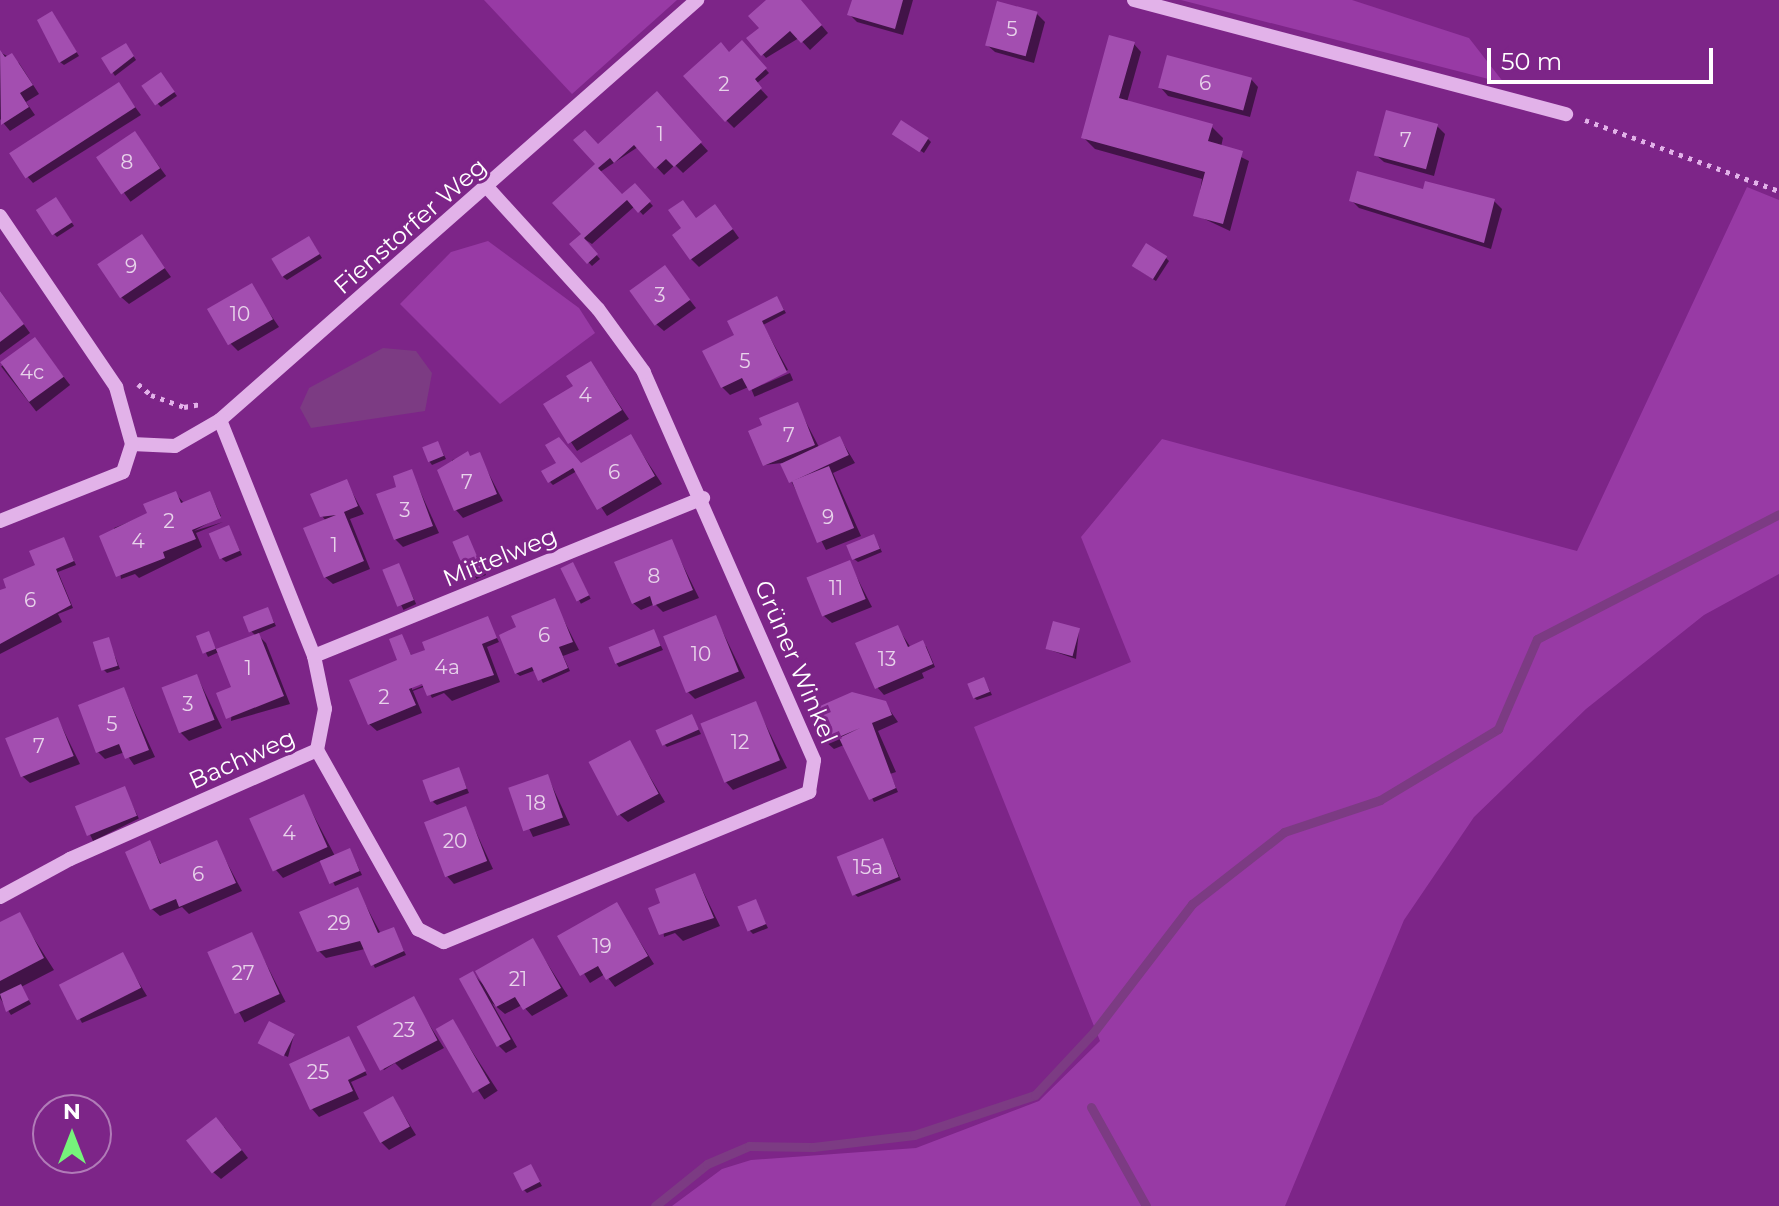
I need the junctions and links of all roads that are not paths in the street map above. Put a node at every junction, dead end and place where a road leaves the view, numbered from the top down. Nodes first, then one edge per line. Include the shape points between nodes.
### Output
1 (697, 0) edge
2 (1134, 0) edge
3 (1566, 114) road end
4 (488, 188) junction
5 (0, 216) edge
6 (220, 420) junction
7 (132, 444) junction
8 (703, 498) junction
9 (0, 521) edge
10 (314, 656) junction
11 (317, 750) junction
12 (0, 897) edge

1 - 4 street, Fienstorfer Weg
2 - 3 street
4 - 6 street, Fienstorfer Weg
4 - 8 street, Grüner Winkel via 598,309 644,372
5 - 7 street via 116,387
6 - 7 street, Fienstorfer Weg via 175,446
6 - 10 street, Bachweg
7 - 9 street via 123,472
8 - 10 street, Mittelweg
8 - 11 street, Grüner Winkel via 814,760 809,792 444,942 418,929
10 - 11 street, Bachweg via 325,709
11 - 12 street, Bachweg via 70,859

